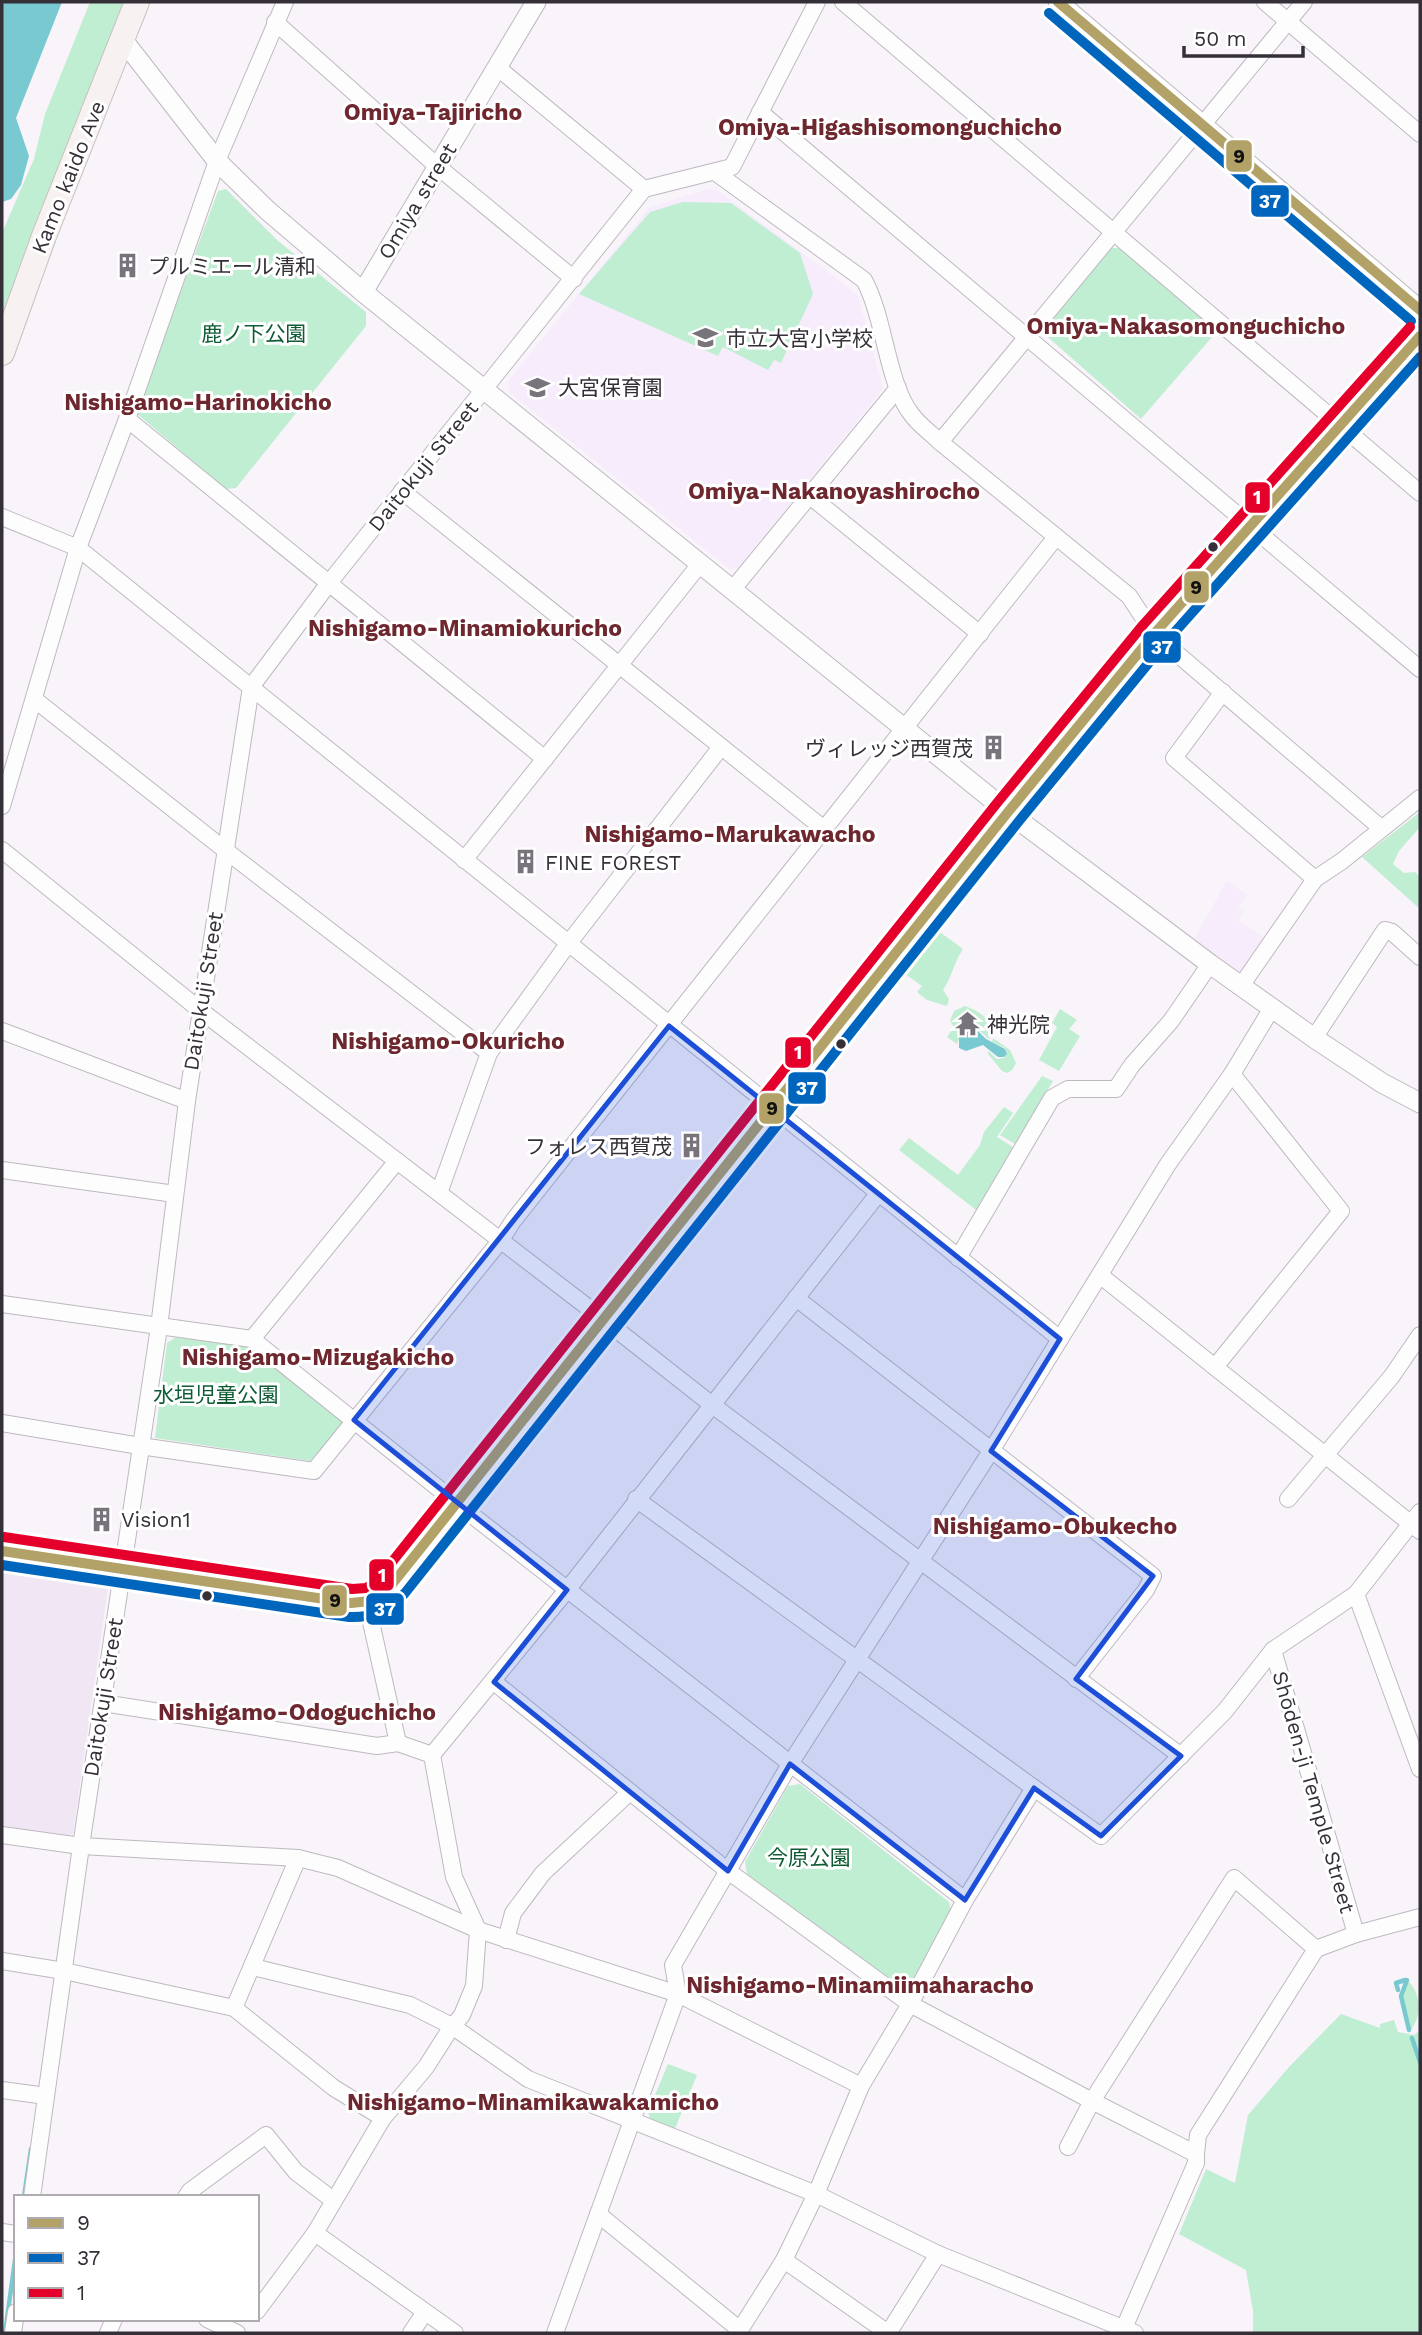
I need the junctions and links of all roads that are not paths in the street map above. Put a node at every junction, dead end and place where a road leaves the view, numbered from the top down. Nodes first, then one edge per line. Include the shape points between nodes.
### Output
1 (137, 2) edge
2 (285, 2) edge
3 (536, 2) edge
4 (817, 2) edge
5 (843, 2) edge
6 (1058, 2) edge
7 (1265, 2) edge
8 (1304, 2) edge
9 (1288, 21) junction
10 (275, 22) junction
11 (122, 40) junction
12 (498, 68) junction
13 (760, 112) junction
14 (1202, 125) junction
15 (1420, 134) edge
16 (217, 161) junction
17 (437, 166) junction
18 (715, 172) junction
19 (645, 189) junction
20 (1114, 231) junction
21 (574, 279) junction
22 (363, 292) junction
23 (1420, 310) edge
24 (1420, 336) edge
25 (1026, 337) junction
26 (2, 353) edge
27 (898, 388) junction
28 (484, 391) junction
29 (127, 419) junction
30 (1340, 425) junction
31 (940, 442) junction
32 (402, 491) junction
33 (1420, 493) edge
34 (810, 496) junction
35 (2, 517) edge
36 (1251, 526) junction
37 (1056, 537) junction
38 (78, 548) junction
39 (700, 564) junction
40 (329, 583) junction
41 (732, 590) junction
42 (980, 634) junction
43 (1154, 634) junction
44 (619, 665) junction
45 (1420, 669) edge
46 (251, 687) junction
47 (1223, 692) junction
48 (34, 699) junction
49 (904, 727) junction
50 (722, 747) junction
51 (545, 759) junction
52 (1420, 798) edge
53 (2, 806) edge
54 (1008, 812) junction
55 (1381, 828) junction
56 (824, 829) junction
57 (2, 850) edge
58 (225, 850) junction
59 (464, 860) junction
60 (1315, 879) junction
61 (568, 944) junction
62 (1420, 957) edge
63 (1210, 964) junction
64 (1241, 986) junction
65 (1272, 1008) junction
66 (200, 1010) junction
67 (669, 1026) junction
68 (2, 1031) edge
69 (1314, 1038) junction
70 (488, 1053) junction
71 (1232, 1074) junction
72 (187, 1101) junction
73 (1420, 1103) edge
74 (772, 1109) junction
75 (397, 1161) junction
76 (2, 1170) edge
77 (439, 1192) junction
78 (175, 1194) junction
79 (878, 1194) junction
80 (501, 1240) junction
81 (958, 1258) junction
82 (1101, 1276) junction
83 (796, 1298) junction
84 (2, 1304) edge
85 (604, 1320) junction
86 (159, 1327) junction
87 (1420, 1335) edge
88 (252, 1339) junction
89 (1060, 1339) junction
90 (1215, 1367) junction
91 (711, 1405) junction
92 (354, 1420) junction
93 (2, 1423) edge
94 (140, 1446) junction
95 (991, 1451) junction
96 (1324, 1456) junction
97 (636, 1499) junction
98 (1287, 1499) dead end
99 (458, 1504) junction
100 (1417, 1522) edge
101 (2, 1551) edge
102 (921, 1562) junction
103 (123, 1569) junction
104 (567, 1590) junction
105 (1356, 1594) junction
106 (367, 1604) junction
107 (1273, 1650) junction
108 (858, 1661) junction
109 (1076, 1679) junction
110 (494, 1682) junction
111 (103, 1703) junction
112 (398, 1742) junction
113 (432, 1755) junction
114 (1181, 1756) junction
115 (1419, 1762) edge
116 (790, 1763) junction
117 (1034, 1788) junction
118 (630, 1792) junction
119 (2, 1835) edge
120 (80, 1846) junction
121 (298, 1857) junction
122 (729, 1871) junction
123 (965, 1900) junction
124 (1420, 1917) edge
125 (478, 1930) junction
126 (1356, 1934) junction
127 (506, 1940) junction
128 (1316, 1949) junction
129 (2, 1961) edge
130 (253, 1967) junction
131 (64, 1970) junction
132 (678, 1994) junction
133 (910, 2004) junction
134 (234, 2008) junction
135 (452, 2026) junction
136 (861, 2086) junction
137 (2, 2090) edge
138 (46, 2096) junction
139 (1092, 2101) junction
140 (383, 2118) junction
141 (632, 2121) junction
142 (1068, 2147) dead end
143 (1196, 2154) junction
144 (816, 2194) junction
145 (32, 2195) edge
146 (187, 2195) edge
147 (333, 2200) junction
148 (598, 2214) junction
149 (314, 2233) junction
150 (938, 2254) junction
151 (784, 2260) junction
152 (259, 2308) edge
153 (425, 2312) junction
154 (212, 2321) edge
155 (1129, 2331) edge
156 (739, 2332) edge
157 (239, 2333) edge
158 (411, 2333) edge
159 (455, 2333) edge
160 (555, 2333) edge
161 (889, 2333) edge

1 - 11 main road, Kamo kaido Ave
2 - 10 street
3 - 12 street, Omiya street
4 - 13 street
5 - 20 street
6 - 14 street
7 - 9 street
8 - 9 street
9 - 14 street
9 - 15 street
10 - 16 street
10 - 17 street
11 - 16 street
11 - 26 main road, Kamo kaido Ave
12 - 17 street, Omiya street
12 - 19 street
13 - 18 street via 732,167
13 - 25 street
14 - 20 street
14 - 23 street
16 - 22 street
16 - 29 street
17 - 21 street
17 - 22 street, Omiya street
18 - 19 street
18 - 27 street via 864,280
19 - 21 street, Daitokuji Street
20 - 25 street
20 - 30 street
21 - 28 street, Daitokuji Street
22 - 28 street
24 - 30 street
25 - 31 street
25 - 36 street
27 - 31 street via 911,415
27 - 34 street
28 - 32 street, Daitokuji Street
28 - 39 street
29 - 38 street
29 - 40 street
30 - 33 street
30 - 36 street
31 - 37 street
32 - 40 street, Daitokuji Street
32 - 44 street
34 - 41 street
34 - 42 street
35 - 38 street
36 - 43 street
36 - 45 street
37 - 42 street
37 - 43 street via 1129,596
38 - 46 street
38 - 48 street
39 - 41 street
39 - 44 street
40 - 46 street, Daitokuji Street
40 - 51 street
41 - 49 street
42 - 49 street
43 - 47 street
43 - 54 street
44 - 50 street
44 - 51 street
46 - 58 street, Daitokuji Street
46 - 59 street
47 - 55 street
47 - 60 street via 1174,758
48 - 53 street
48 - 58 street
49 - 54 street
49 - 56 street
50 - 56 street
50 - 61 street
51 - 59 street
52 - 55 street
54 - 63 street
54 - 74 street
55 - 60 street
56 - 67 street
57 - 66 street
58 - 66 street, Daitokuji Street
58 - 70 street
59 - 61 street
60 - 64 street
61 - 67 street
61 - 70 street
62 - 69 street via 1385,930
63 - 64 street
63 - 81 street via 1116,1089 1068,1089 1052,1098
64 - 65 street
65 - 69 street
65 - 71 street
66 - 72 street, Daitokuji Street
66 - 75 street
67 - 74 street
67 - 80 street
68 - 72 street
69 - 73 street
70 - 77 street
71 - 82 street via 1168,1164
71 - 90 street via 1341,1211
72 - 78 street, Daitokuji Street
74 - 79 street
74 - 85 street
75 - 77 street
75 - 88 street
76 - 78 street
77 - 80 street
78 - 86 street, Daitokuji Street
79 - 81 street
79 - 83 street
80 - 85 street
80 - 92 street
81 - 89 street
82 - 89 street
82 - 90 street
83 - 91 street
83 - 95 street
84 - 86 street
85 - 91 street
85 - 99 street
86 - 88 street
86 - 94 street, Daitokuji Street
87 - 96 street via 1392,1376
88 - 92 street
89 - 95 street
90 - 96 street
91 - 97 street
91 - 102 street
92 - 94 street via 314,1471
92 - 99 street
93 - 94 street
94 - 103 street, Daitokuji Street
95 - 102 street
95 - 109 street via 1153,1576
96 - 98 street
96 - 100 street
97 - 104 street
97 - 108 street
99 - 104 street
99 - 106 street via 394,1584
100 - 105 street
101 - 103 street
102 - 108 street
102 - 109 street
103 - 106 street
103 - 111 street, Daitokuji Street
104 - 110 street
104 - 116 street
105 - 107 street
105 - 115 street
106 - 112 street
107 - 114 street via 1225,1711
107 - 126 street, Shōden-ji Temple Street
108 - 116 street
108 - 117 street
109 - 114 street
110 - 113 street
110 - 118 street
111 - 112 street via 377,1746
111 - 120 street, Daitokuji Street
112 - 113 street
113 - 125 street via 454,1877
114 - 117 street via 1101,1836
116 - 122 street
116 - 123 street
117 - 123 street
118 - 122 street
118 - 127 street via 543,1872 513,1913
119 - 120 street
120 - 121 street
120 - 131 street, Daitokuji Street
121 - 125 street via 338,1868
121 - 130 street
122 - 132 street via 673,1965
122 - 133 street
123 - 133 street
124 - 126 street
125 - 127 street
125 - 135 street via 474,1986
126 - 128 street
127 - 132 street
128 - 139 street via 1234,1878
128 - 143 street via 1198,2134
129 - 131 street
130 - 134 street
130 - 135 street via 411,2005
131 - 134 street
131 - 138 street, Daitokuji Street
132 - 136 street
132 - 141 street
133 - 136 street
133 - 139 street
134 - 140 street via 334,2088
135 - 140 street via 426,2067
135 - 141 street via 528,2079
136 - 144 street
137 - 138 street
138 - 145 street, Daitokuji Street
139 - 142 street
139 - 143 street
140 - 147 street
141 - 144 street
141 - 148 street
143 - 155 street
144 - 150 street
144 - 151 street
146 - 147 street via 266,2135 296,2172
147 - 149 street
148 - 156 street
148 - 160 street
149 - 152 street
149 - 153 street
150 - 155 street
150 - 161 street
151 - 156 street
151 - 161 street
153 - 158 street
153 - 159 street
154 - 157 street

